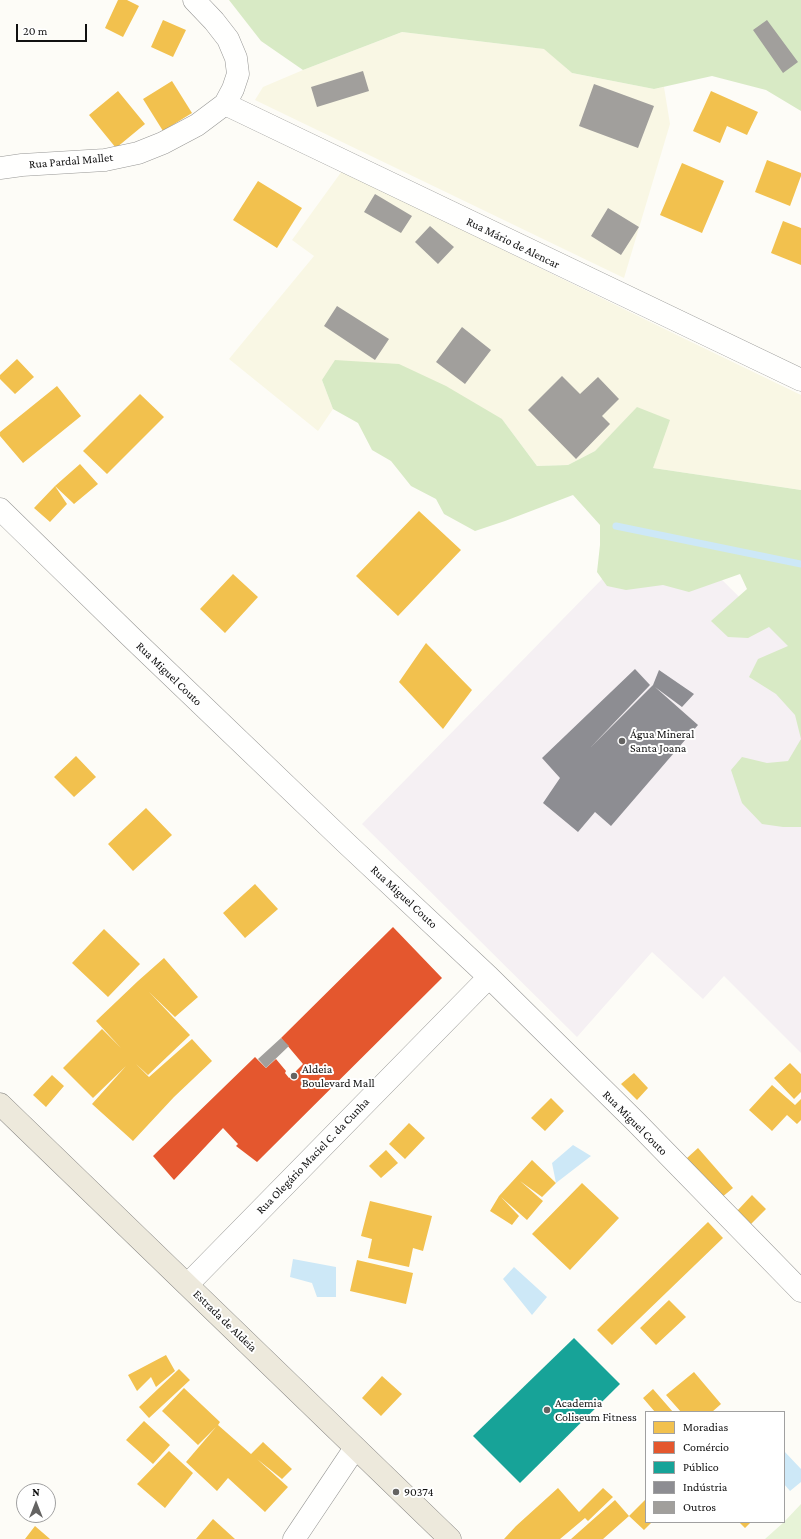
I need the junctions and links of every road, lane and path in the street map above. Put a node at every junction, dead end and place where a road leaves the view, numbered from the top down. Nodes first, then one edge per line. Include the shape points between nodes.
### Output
1 (194, 0) edge
2 (225, 104) junction
3 (0, 168) edge
4 (801, 380) edge
5 (0, 509) edge
6 (489, 977) junction
7 (0, 1104) edge
8 (188, 1284) junction
9 (801, 1291) edge
10 (355, 1448) junction
11 (294, 1539) edge
12 (450, 1539) edge

1 - 2 street via 228,39 236,58 238,74
2 - 3 street, Rua Pardal Mallet via 197,125 138,153 105,160
2 - 4 street, Rua Mário de Alencar
5 - 6 street, Rua Miguel Couto
6 - 8 street, Rua Olegário Maciel C. da Cunha
6 - 9 street, Rua Miguel Couto via 637,1123
7 - 8 main road, Estrada de Aldeia
8 - 10 main road, Estrada de Aldeia
10 - 11 street
10 - 12 main road, Estrada de Aldeia

